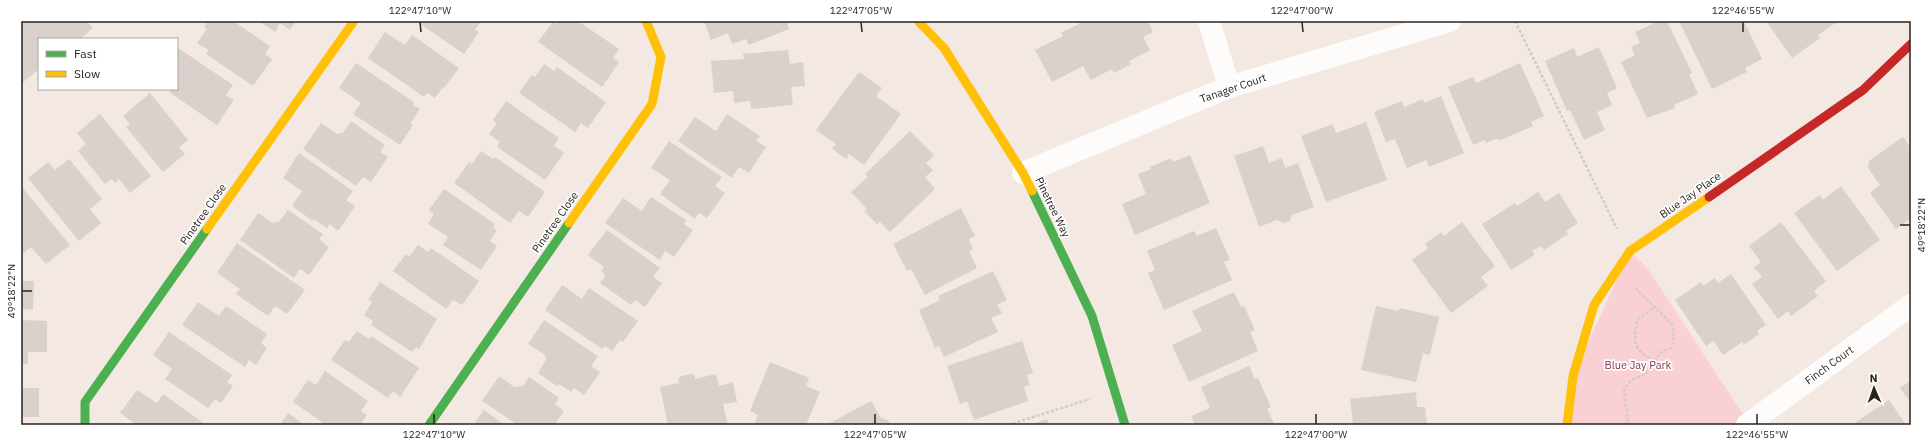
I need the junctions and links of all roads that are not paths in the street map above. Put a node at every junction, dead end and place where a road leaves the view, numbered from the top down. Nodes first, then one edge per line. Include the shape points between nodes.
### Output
1 (354, 21) edge
2 (646, 21) edge
3 (918, 21) edge
4 (1209, 21) edge
5 (1441, 22) edge
6 (1911, 44) edge
7 (1229, 87) junction
8 (1023, 173) junction
9 (1911, 305) edge
10 (85, 425) edge
11 (429, 425) edge
12 (1125, 425) edge
13 (1567, 425) edge
14 (1747, 425) edge

1 - 10 street, Pinetree Close via 85,402
2 - 11 street, Pinetree Close via 661,57 652,104
3 - 8 street, Pinetree Way via 944,48
4 - 7 street
5 - 7 street, Tanager Court
6 - 13 street, Blue Jay Place via 1863,90 1630,251 1594,305 1573,376
7 - 8 street, Tanager Court
8 - 12 street, Pinetree Way via 1092,316
9 - 14 street, Finch Court

